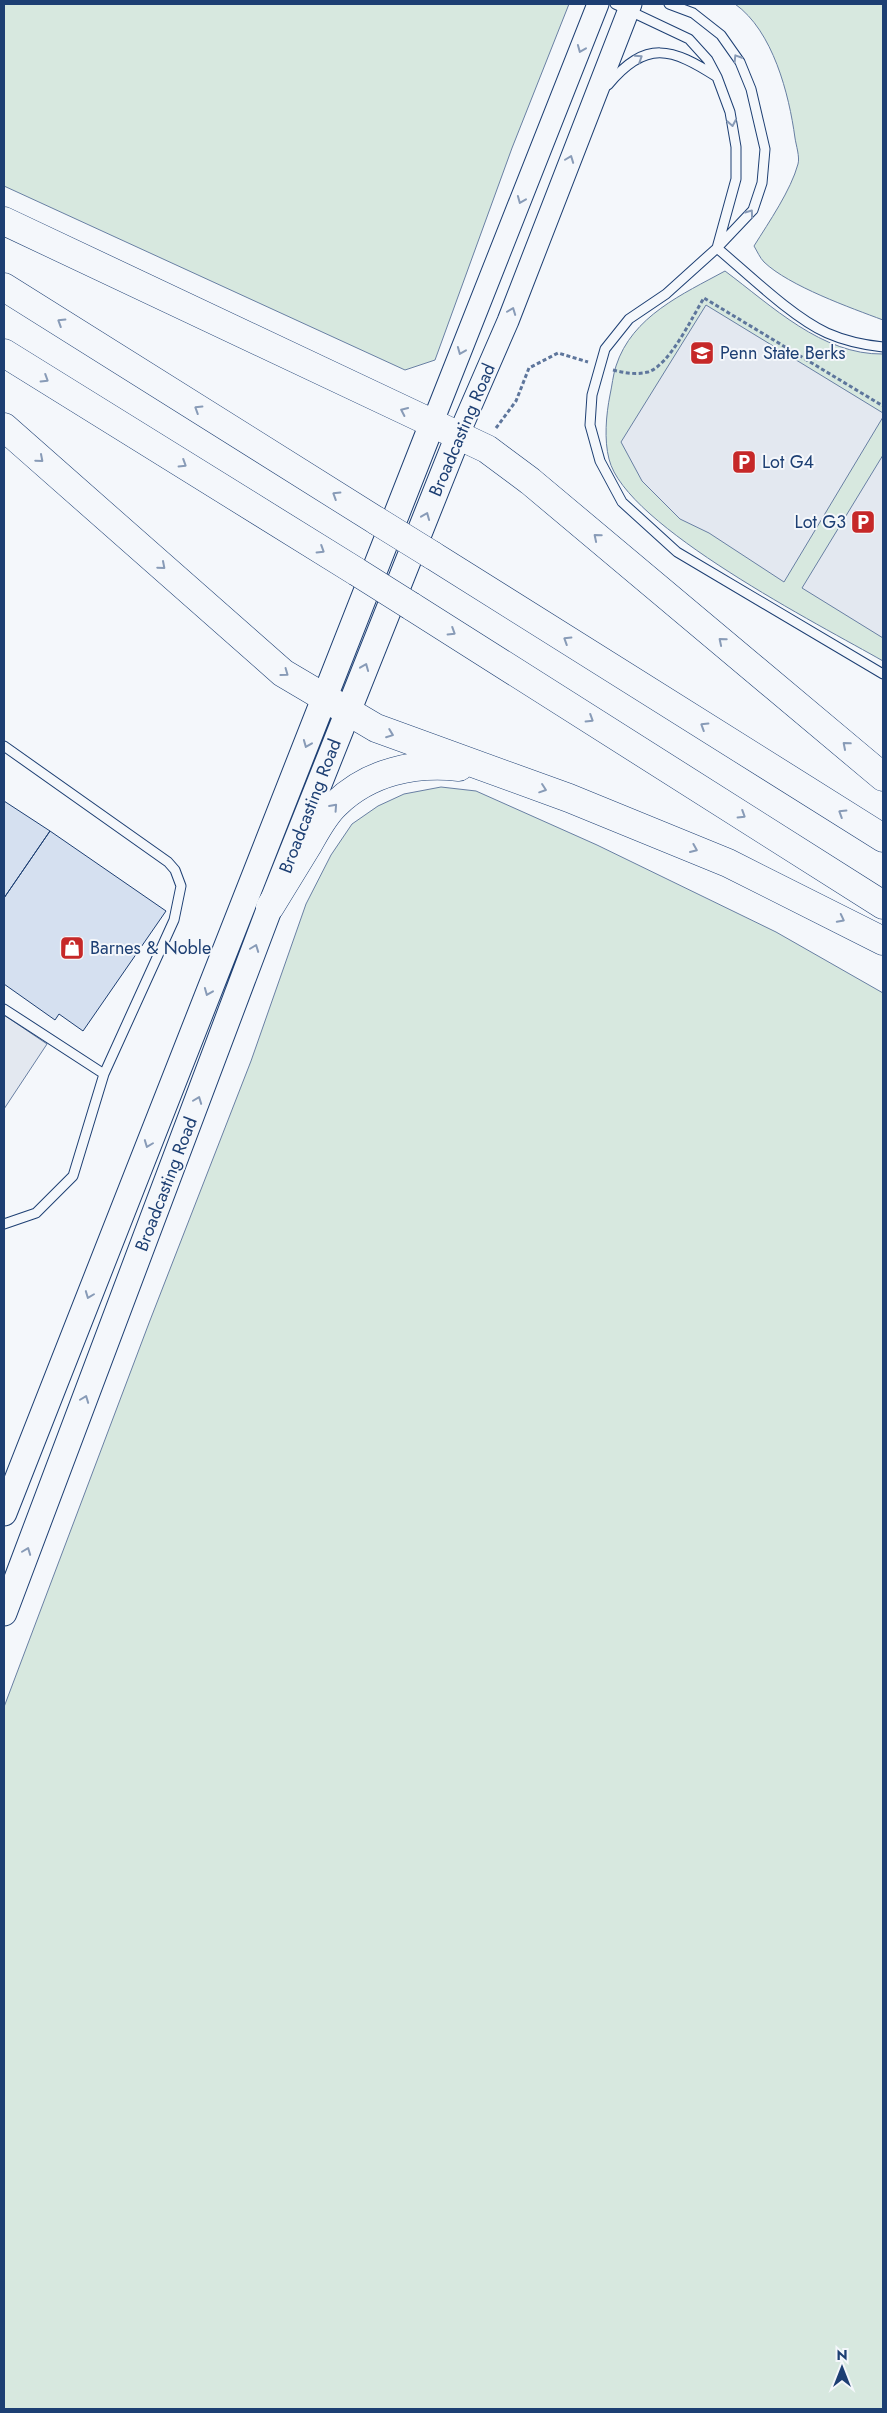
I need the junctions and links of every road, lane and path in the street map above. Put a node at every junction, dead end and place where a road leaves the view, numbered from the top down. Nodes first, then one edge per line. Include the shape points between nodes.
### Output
1 (598, 4) edge
2 (669, 4) edge
3 (625, 6) edge
4 (717, 77) junction
5 (592, 104) junction
6 (4, 221) edge
7 (717, 248) junction
8 (4, 287) edge
9 (883, 347) edge
10 (4, 353) edge
11 (599, 366) junction
12 (883, 406) edge
13 (432, 424) junction
14 (4, 427) edge
15 (470, 441) junction
16 (883, 674) edge
17 (336, 705) junction
18 (4, 746) edge
19 (490, 770) junction
20 (883, 777) edge
21 (883, 838) edge
22 (883, 904) edge
23 (270, 907) junction
24 (883, 941) edge
25 (4, 1009) edge
26 (104, 1074) junction
27 (4, 1224) edge
28 (4, 1513) edge
29 (10, 1578) edge
30 (4, 1613) edge

1 -> 13 street, Broadcasting Road
7 -> 2 lane via 754,210 762,183 764,142 751,89 740,62 722,35 693,13
3 - 4 lane via 689,39 708,60
3 - 5 street, Broadcasting Road
5 -> 4 lane via 618,73 655,51 675,54
4 -> 7 lane via 730,112 736,147 736,180
15 -> 5 street, Broadcasting Road via 508,321
13 -> 6 highway
7 - 9 lane via 791,309 827,333 864,345
7 - 11 lane via 666,294 629,319 605,349
21 -> 8 highway, bridge
10 -> 22 highway, bridge
11 - 12 path via 628,374 656,368 665,360 704,298
11 - 15 path via 558,353 529,368 516,401
11 - 16 lane via 592,395 590,425 600,461 622,502 677,552
13 - 15 highway
13 - 17 main road, Broadcasting Road
14 -> 17 highway via 283,673
17 -> 15 main road, Broadcasting Road
20 -> 15 highway via 500,457
17 -> 19 highway via 376,728
17 - 23 main road, Broadcasting Road
17 -> 28 main road, Broadcasting Road
18 - 26 lane via 168,862 181,886 174,920
23 -> 19 highway via 335,804 361,785 377,776 410,767 433,765
19 -> 24 highway via 578,801 728,863
29 -> 23 main road, Broadcasting Road
25 - 26 lane
26 - 27 lane via 73,1176 36,1212
29 - 30 main road, Broadcasting Road

